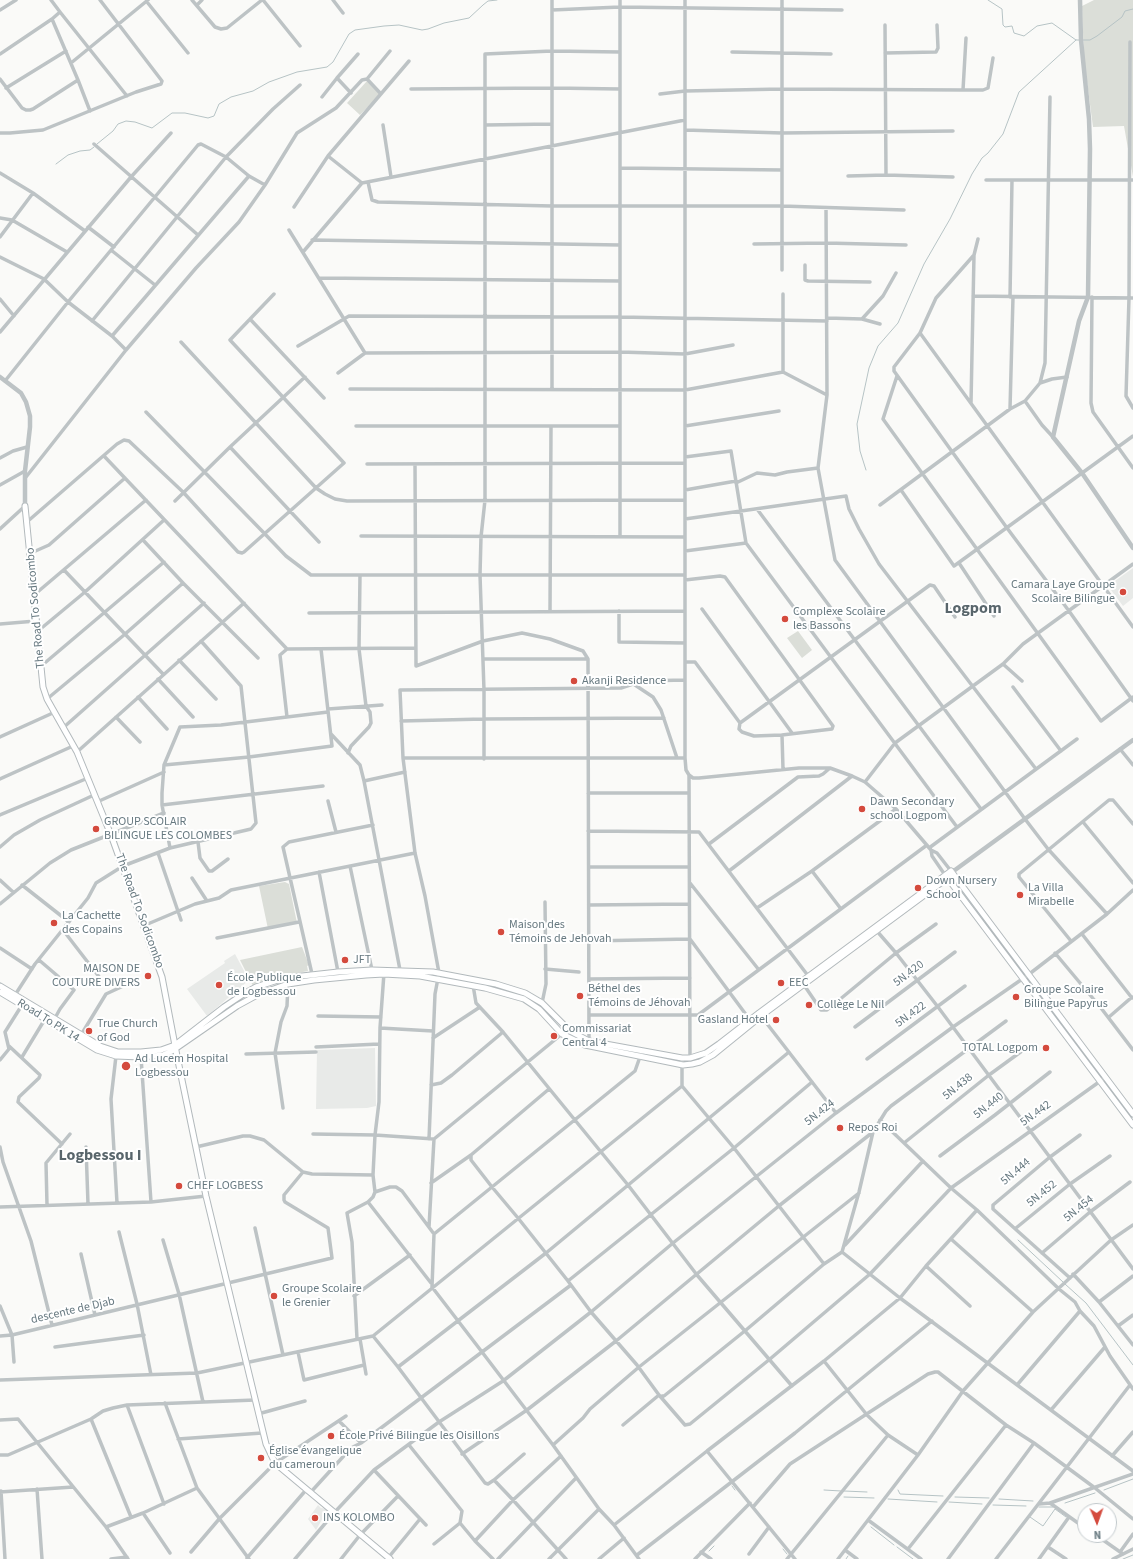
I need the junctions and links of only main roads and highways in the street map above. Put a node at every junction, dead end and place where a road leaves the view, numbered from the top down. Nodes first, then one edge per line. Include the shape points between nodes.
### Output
1 (25, 506) road end
2 (946, 877) junction
3 (384, 972) junction
4 (810, 977) junction
5 (0, 986) edge
6 (0, 992) edge
7 (175, 1047) junction
8 (165, 1051) junction
9 (1133, 1114) edge
10 (1133, 1125) edge
11 (388, 1559) edge

1 - 7 main road, The Road To Sodicombo via 40,667 46,699 77,752 123,866 162,977
2 - 4 main road
2 - 9 main road via 953,872
2 - 10 main road
3 - 4 main road via 400,970 439,973 517,989 542,1003 568,1029 589,1041 682,1058 706,1053
3 - 4 main road via 473,985 524,999 539,1009 562,1034 585,1045 683,1065 700,1062 713,1055 804,985
3 - 7 main road via 288,984 259,994
3 - 7 main road via 372,970 312,974 284,978 256,987 224,1007
5 - 8 main road, Road To PK 14 via 100,1046 118,1052
6 - 8 main road, Road To PK 14 via 97,1050 116,1056 141,1057
7 - 8 main road
7 - 11 main road, The Road To Sodicombo via 206,1196 262,1432 275,1463

